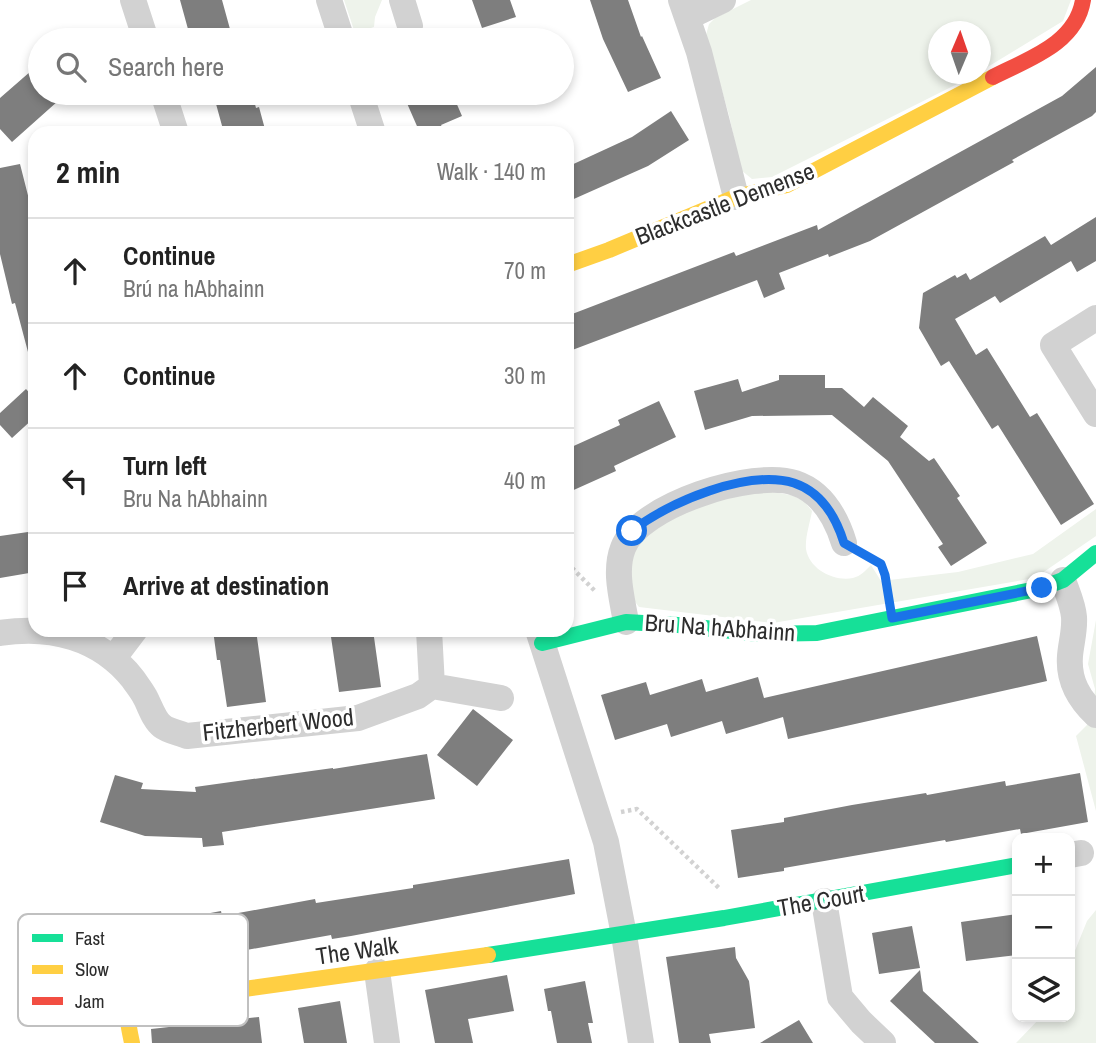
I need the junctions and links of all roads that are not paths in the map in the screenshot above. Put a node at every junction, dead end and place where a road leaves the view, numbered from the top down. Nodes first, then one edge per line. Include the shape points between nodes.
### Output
1 (133, 0) edge
2 (329, 0) edge
3 (402, 0) edge
4 (723, 0) edge
5 (1083, 0) edge
6 (684, 9) edge
7 (410, 26) dead end
8 (142, 28) edge
9 (338, 28) edge
10 (165, 105) edge
11 (364, 105) edge
12 (170, 126) edge
13 (371, 126) edge
14 (736, 197) junction
15 (574, 262) edge
16 (1096, 318) edge
17 (1096, 414) edge
18 (844, 543) road end
19 (1096, 553) edge
20 (1063, 580) junction
21 (626, 622) junction
22 (28, 630) edge
23 (574, 630) edge
24 (0, 633) edge
25 (71, 637) edge
26 (130, 637) edge
27 (429, 637) edge
28 (540, 637) edge
29 (113, 659) junction
30 (432, 686) junction
31 (501, 698) dead end
32 (1096, 716) edge
33 (1012, 866) edge
34 (824, 901) junction
35 (624, 934) junction
36 (377, 971) junction
37 (248, 989) edge
38 (387, 1043) edge
39 (641, 1043) edge
40 (883, 1043) edge

1 - 8 street
2 - 9 street
3 - 7 street
4 - 6 street
5 - 14 street, Blackcastle Demense via 1075,26 1055,45 787,185
6 - 14 street
10 - 12 street
11 - 13 street
14 - 15 street, Blackcastle Demense
16 - 17 street via 1053,345
18 - 21 street via 827,506 795,483 771,479 704,493 646,519 632,531 619,565
19 - 20 street, Bru Na hAbhainn
20 - 21 street, Bru Na hAbhainn via 817,633 759,634
20 - 32 street via 1074,616 1070,655 1074,688
21 - 23 street, Bru Na hAbhainn
22 - 24 street, Fitzherbert Wood
25 - 29 street, Fitzherbert Wood
26 - 29 street
27 - 30 street
28 - 35 street via 606,842
29 - 30 street, Fitzherbert Wood via 132,678 162,726 187,736 358,718 418,696
30 - 31 street
33 - 34 street, The Court
34 - 35 street, The Court
34 - 40 street via 841,997
35 - 36 street, The Walk
35 - 39 street
36 - 37 street, The Walk
36 - 38 street

